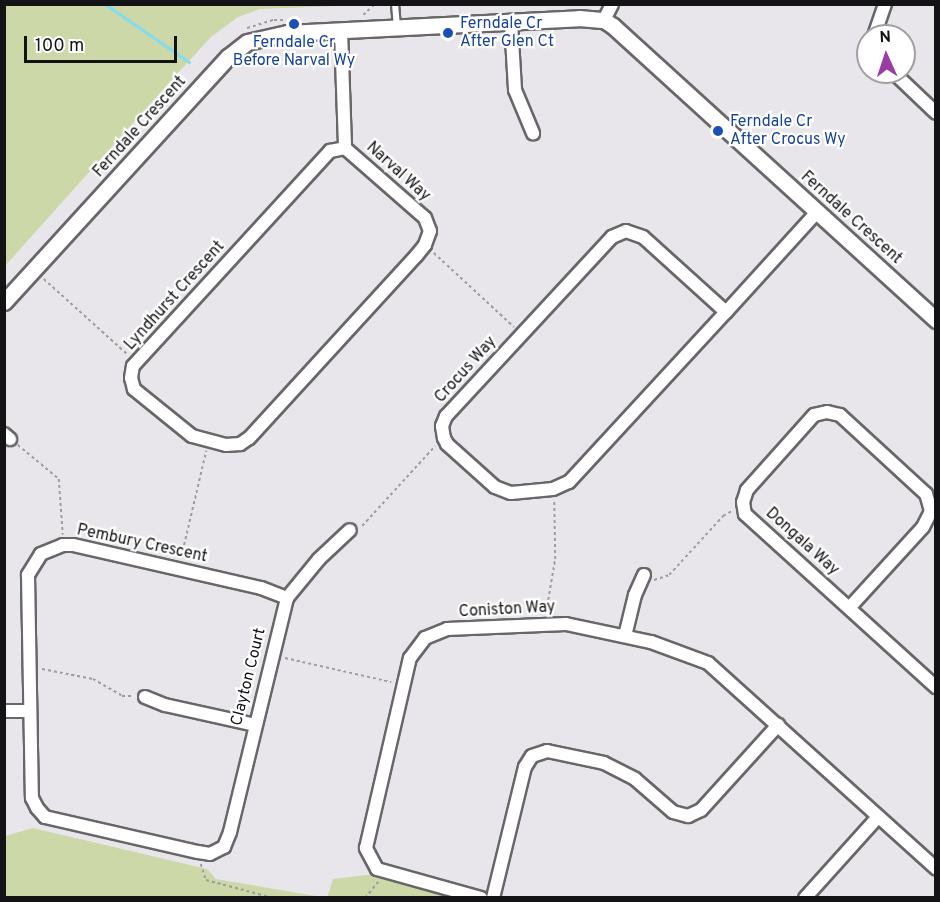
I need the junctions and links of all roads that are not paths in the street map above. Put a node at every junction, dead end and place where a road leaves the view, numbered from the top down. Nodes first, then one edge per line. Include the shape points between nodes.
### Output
1 (395, 4) edge
2 (612, 4) edge
3 (885, 4) edge
4 (604, 20) junction
5 (511, 22) junction
6 (878, 24) edge
7 (397, 28) junction
8 (341, 31) junction
9 (906, 84) edge
10 (936, 113) edge
11 (533, 133) dead end
12 (345, 148) junction
13 (817, 212) junction
14 (430, 231) joint
15 (4, 302) edge
16 (726, 312) junction
17 (936, 320) edge
18 (350, 530) road end
19 (644, 575) road end
20 (287, 598) junction
21 (850, 607) junction
22 (625, 636) junction
23 (936, 687) edge
24 (144, 697) road end
25 (4, 711) edge
26 (30, 711) junction
27 (255, 725) junction
28 (778, 725) junction
29 (878, 817) junction
30 (219, 852) joint
31 (936, 868) edge
32 (481, 897) edge
33 (493, 897) edge
34 (805, 897) edge

1 - 7 lane
2 - 4 street
3 - 6 street
4 - 5 street, Ferndale Crescent
4 - 13 street, Ferndale Crescent
5 - 7 street, Ferndale Crescent
5 - 11 street via 515,90
7 - 8 street, Ferndale Crescent
8 - 12 street, Narval Way
8 - 15 street, Ferndale Crescent via 267,36 238,47
9 - 10 street
12 - 14 street, Narval Way via 425,218
12 - 14 street, Lyndhurst Crescent via 330,151 137,362 131,378 134,389 183,431 209,442 233,445 249,438 425,245
13 - 16 street
13 - 17 street, Ferndale Crescent
16 - 16 street, Crocus Way via 643,237 626,231 612,237 446,416 442,426 444,438 495,487 511,493 553,489 569,482
18 - 20 street, Clayton Court
19 - 22 street
20 - 26 street, Pembury Crescent via 261,588 63,545 41,554 28,576
20 - 27 street, Clayton Court
21 - 21 street, Dongala Way via 745,514 747,490 814,415 826,412 840,415 926,495 931,511 923,527
21 - 23 street, Dongala Way
22 - 28 street, Coniston Way via 708,663
22 - 32 street, Coniston Way via 566,624 436,632 425,638 410,658 366,848 377,869
24 - 27 street
25 - 26 street
26 - 30 street, Pembury Crescent via 32,798 45,817 198,852
27 - 30 street, Clayton Court via 230,832
28 - 29 street, Coniston Way
28 - 33 street via 701,810 688,816 673,813 635,779 604,763 547,751 532,756 525,767
29 - 31 street, Coniston Way
29 - 34 street

